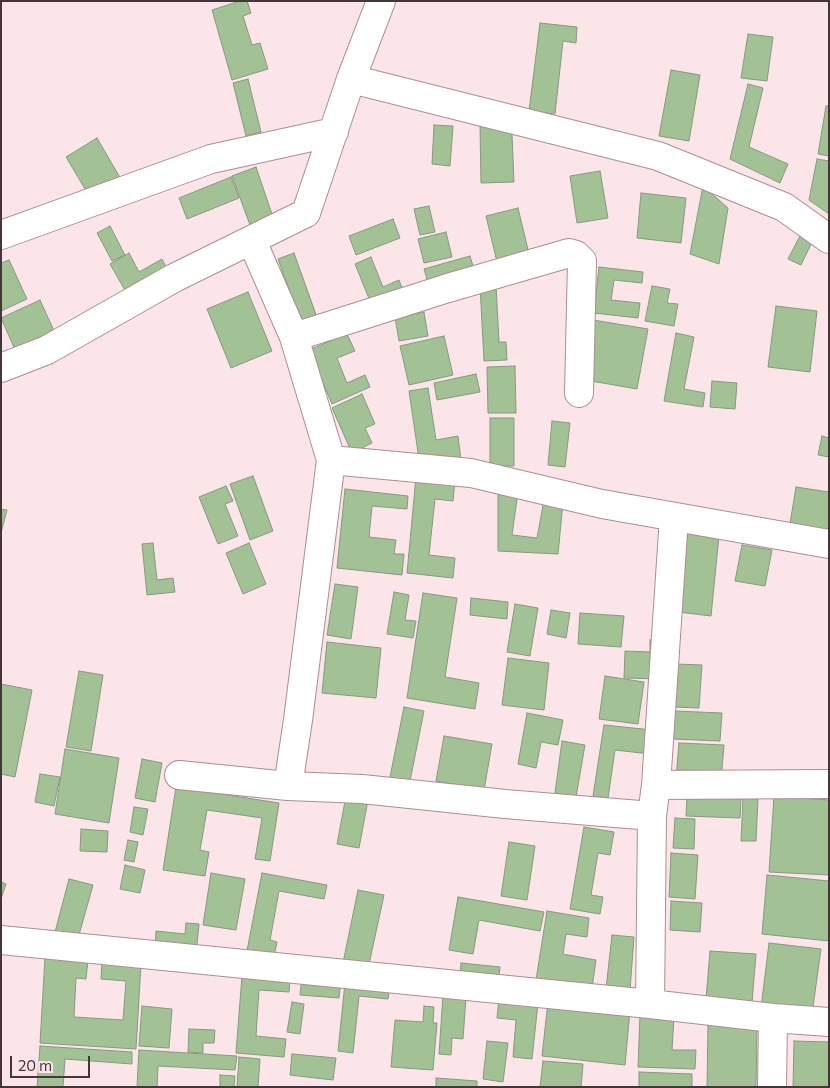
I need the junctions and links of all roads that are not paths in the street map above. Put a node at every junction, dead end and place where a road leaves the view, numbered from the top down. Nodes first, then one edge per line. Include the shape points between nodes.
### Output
1 (381, 1) edge
2 (351, 79) junction
3 (334, 132) junction
4 (1, 234) edge
5 (829, 239) edge
6 (252, 241) junction
7 (294, 337) junction
8 (1, 368) edge
9 (579, 393) dead end
10 (331, 460) junction
11 (674, 517) junction
12 (829, 544) edge
13 (180, 774) dead end
14 (829, 784) edge
15 (656, 785) junction
16 (288, 786) junction
17 (652, 816) junction
18 (1, 940) edge
19 (650, 1004) junction
20 (773, 1018) junction
21 (829, 1022) edge
22 (772, 1087) edge

1 - 2 street
2 - 3 street
2 - 5 street via 658,156 784,207
3 - 4 street via 211,159
3 - 6 street via 306,213
6 - 7 street
6 - 8 street via 174,278 47,350
7 - 9 street via 569,252 582,261
7 - 10 street
10 - 11 street via 471,473 602,504
10 - 16 street
11 - 12 street
11 - 15 street
13 - 16 street
14 - 15 street
15 - 17 street
16 - 17 street via 362,789
17 - 19 street
18 - 19 street
19 - 20 street
20 - 21 street
20 - 22 street

